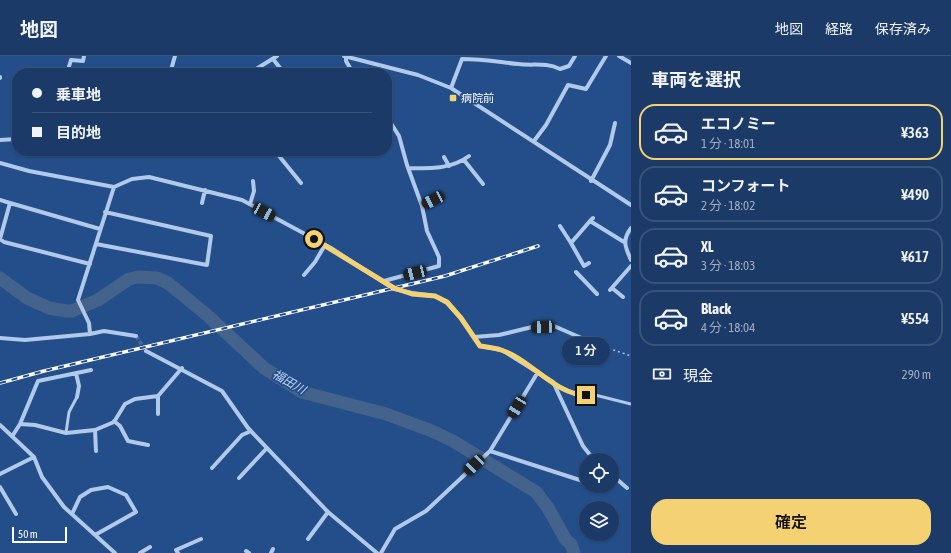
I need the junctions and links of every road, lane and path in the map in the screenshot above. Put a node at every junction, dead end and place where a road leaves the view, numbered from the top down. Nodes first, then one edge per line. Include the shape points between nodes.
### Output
1 (84, 56) edge
2 (175, 56) edge
3 (575, 56) edge
4 (606, 56) edge
5 (619, 56) edge
6 (275, 57) edge
7 (345, 57) edge
8 (631, 63) edge
9 (68, 68) edge
10 (172, 68) edge
11 (258, 68) edge
12 (281, 68) edge
13 (350, 68) edge
14 (390, 68) edge
15 (392, 69) edge
16 (451, 88) junction
17 (615, 123) dead end
18 (392, 125) edge
19 (12, 139) edge
20 (0, 140) edge
21 (534, 141) junction
22 (279, 156) edge
23 (469, 156) dead end
24 (444, 158) dead end
25 (464, 160) junction
26 (0, 163) edge
27 (449, 166) junction
28 (409, 168) junction
29 (253, 181) dead end
30 (591, 181) junction
31 (301, 183) dead end
32 (482, 184) dead end
33 (114, 187) junction
34 (205, 190) junction
35 (0, 200) edge
36 (433, 200) dead end
37 (10, 203) junction
38 (202, 203) dead end
39 (250, 204) junction
40 (631, 205) edge
41 (422, 206) junction
42 (105, 212) junction
43 (560, 226) dead end
44 (631, 228) edge
45 (100, 229) junction
46 (624, 242) junction
47 (571, 243) junction
48 (96, 244) junction
49 (325, 245) junction
50 (631, 260) edge
51 (589, 263) dead end
52 (90, 264) junction
53 (584, 266) junction
54 (631, 266) edge
55 (304, 275) dead end
56 (384, 281) junction
57 (597, 294) dead end
58 (623, 297) dead end
59 (90, 334) junction
60 (136, 336) dead end
61 (474, 337) junction
62 (0, 338) edge
63 (594, 342) joint
64 (146, 351) tunnel mouth
65 (631, 356) edge
66 (182, 368) junction
67 (91, 370) dead end
68 (538, 372) junction
69 (76, 373) junction
70 (552, 382) junction
71 (158, 396) junction
72 (77, 397) joint
73 (631, 404) edge
74 (158, 414) dead end
75 (114, 421) junction
76 (20, 424) junction
77 (0, 425) edge
78 (96, 430) junction
79 (251, 431) junction
80 (66, 432) junction
81 (13, 435) junction
82 (148, 444) dead end
83 (267, 448) junction
84 (96, 451) dead end
85 (490, 451) junction
86 (588, 453) edge
87 (34, 457) junction
88 (212, 468) dead end
89 (0, 474) edge
90 (239, 478) dead end
91 (579, 480) edge
92 (619, 481) edge
93 (0, 486) edge
94 (627, 488) dead end
95 (328, 512) junction
96 (16, 514) dead end
97 (72, 514) junction
98 (95, 535) junction
99 (201, 539) dead end
100 (308, 539) dead end
101 (150, 547) dead end
102 (115, 553) edge
103 (140, 553) edge
104 (178, 553) edge
105 (377, 553) edge
106 (381, 553) edge

1 - 9 street via 83,61 71,60
2 - 10 street
3 - 16 street via 569,66 560,69 549,64 462,59
4 - 21 street via 586,89 568,85
5 - 8 street
6 - 11 street
6 - 12 street
7 - 13 street
7 - 14 street
15 - 16 street via 418,75
16 - 21 street
17 - 30 street via 610,145
18 - 28 street via 399,136
19 - 20 street
21 - 30 street
22 - 31 street
23 - 25 street
24 - 27 street
25 - 27 street
25 - 32 street
26 - 33 street
27 - 28 street
28 - 41 street
29 - 39 street via 254,191
30 - 40 street
33 - 34 street via 132,179 149,177
33 - 42 street
34 - 38 street
34 - 39 street
35 - 37 street
36 - 41 street
37 - 45 street
37 - 52 street via 0,240 14,246
39 - 49 street
41 - 56 street via 427,231 439,257 439,266
42 - 45 street
42 - 48 street via 211,236 206,265
43 - 47 street
44 - 46 street
45 - 48 street
46 - 47 street via 592,220
46 - 50 street
47 - 53 street
48 - 52 street
49 - 55 street
49 - 56 street
51 - 53 street
52 - 59 street via 78,300 89,323
53 - 57 street via 575,273
54 - 58 street via 611,289
56 - 61 street via 394,288 412,294 435,296 447,302
59 - 60 street via 104,331
59 - 62 street via 25,340
61 - 63 street via 499,335 532,327 554,326
61 - 68 street via 480,346 502,350
63 - 65 path via 612,351
64 - 66 street
66 - 71 street
66 - 79 street via 222,391
67 - 69 street
68 - 70 street
68 - 85 street
69 - 72 street via 79,386
69 - 76 street via 38,382
70 - 73 lane via 578,395 595,395
70 - 86 street
71 - 74 street
71 - 75 street via 135,399 125,404
72 - 80 lane via 69,412
75 - 78 street
75 - 82 street via 120,426 128,441
76 - 80 street
76 - 81 street
77 - 81 street
78 - 80 street
78 - 84 street
79 - 83 street
79 - 88 street via 242,435
81 - 87 street
83 - 90 street
83 - 95 street
85 - 91 street
85 - 106 street via 426,511 395,529
87 - 89 street
87 - 97 street via 42,477
92 - 94 street
93 - 96 street
95 - 100 street
95 - 105 street
97 - 98 street
97 - 98 street via 80,497 91,490 108,487 126,496 136,512
98 - 102 street
99 - 104 street via 176,550
101 - 103 street

